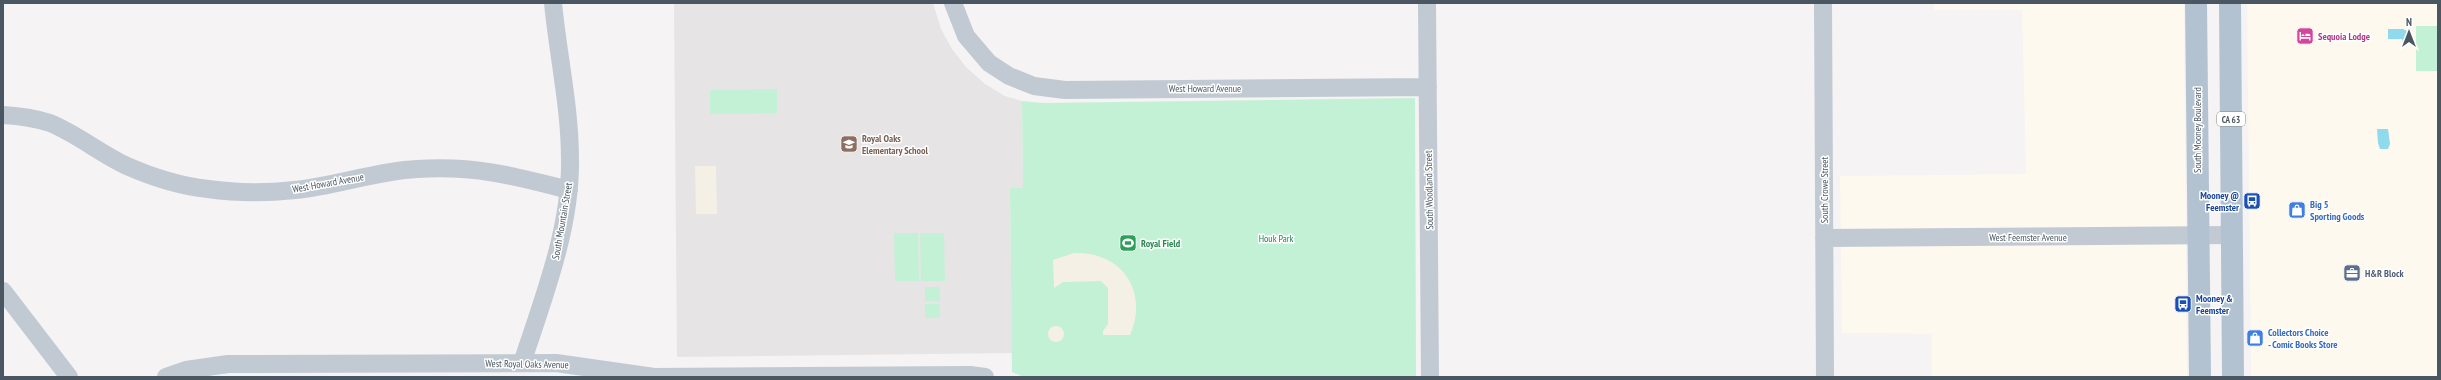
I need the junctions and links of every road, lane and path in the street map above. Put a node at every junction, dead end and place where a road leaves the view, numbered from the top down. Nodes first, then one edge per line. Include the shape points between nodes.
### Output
1 (553, 3) edge
2 (953, 3) edge
3 (1427, 3) edge
4 (1823, 3) edge
5 (2196, 3) edge
6 (2230, 3) edge
7 (1428, 87) junction
8 (3, 115) edge
9 (569, 190) junction
10 (2198, 235) junction
11 (2232, 235) junction
12 (1824, 238) junction
13 (3, 291) edge
14 (522, 363) junction
15 (69, 377) edge
16 (166, 377) edge
17 (985, 377) edge
18 (1430, 377) edge
19 (1825, 377) edge
20 (2200, 377) edge
21 (2233, 377) edge

1 - 9 street, South Mountain Street via 568,111
2 - 7 street, West Howard Avenue via 966,36 989,63 1009,76 1034,86 1065,90
3 - 7 street, South Woodland Street
4 - 12 street, South Crowe Street
5 - 10 main road, South Mooney Boulevard
6 - 11 main road, CA 63
7 - 18 street, South Woodland Street
8 - 9 street, West Howard Avenue via 27,117 51,124 127,166 171,182 208,190 296,190 416,169 463,168 498,172
9 - 14 street, South Mountain Street via 553,267
10 - 11 street, West Feemster Avenue
10 - 12 street, West Feemster Avenue
10 - 20 main road, South Mooney Boulevard
11 - 21 main road, CA 63
12 - 19 street, South Crowe Street
13 - 15 street
14 - 16 street, West Royal Oaks Avenue via 228,364 186,370
14 - 17 street, West Royal Oaks Avenue via 588,366 654,377

